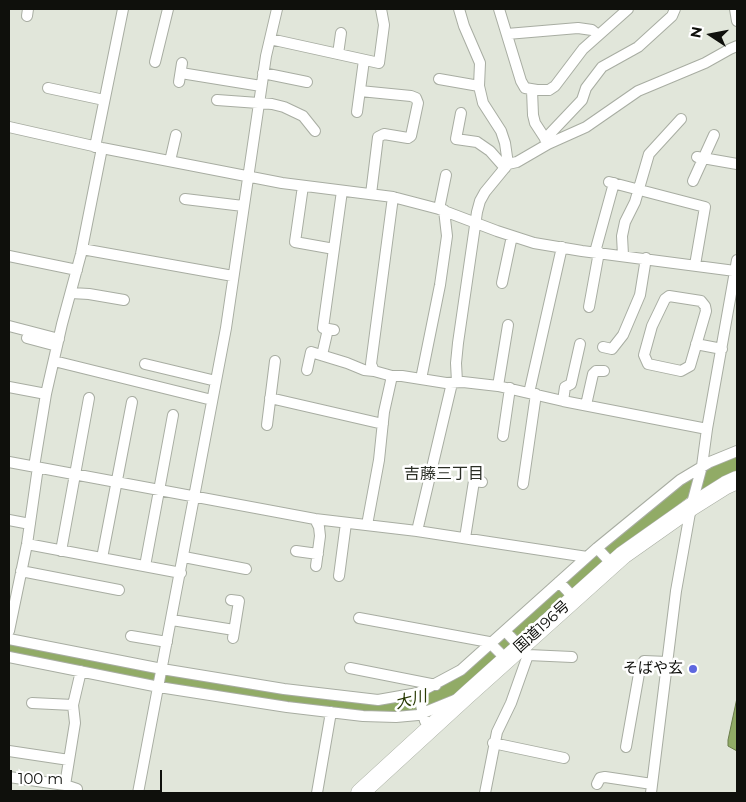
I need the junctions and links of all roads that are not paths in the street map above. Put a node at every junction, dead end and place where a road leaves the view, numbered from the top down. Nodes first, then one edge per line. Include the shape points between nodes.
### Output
1 (123, 9) edge
2 (168, 9) edge
3 (277, 9) edge
4 (381, 9) edge
5 (459, 9) edge
6 (499, 9) edge
7 (628, 9) edge
8 (675, 9) edge
9 (735, 9) edge
10 (737, 20) edge
11 (341, 34) dead end
12 (507, 34) junction
13 (598, 35) junction
14 (270, 39) junction
15 (737, 46) edge
16 (338, 54) junction
17 (364, 60) junction
18 (155, 62) dead end
19 (181, 73) dead end
20 (263, 73) junction
21 (439, 79) dead end
22 (307, 82) dead end
23 (261, 86) junction
24 (479, 86) junction
25 (48, 88) dead end
26 (532, 90) junction
27 (360, 91) junction
28 (104, 100) junction
29 (217, 100) dead end
30 (258, 103) junction
31 (357, 112) dead end
32 (461, 113) dead end
33 (674, 122) dead end
34 (9, 127) edge
35 (315, 131) dead end
36 (176, 135) dead end
37 (714, 135) dead end
38 (547, 142) junction
39 (98, 148) junction
40 (700, 158) junction
41 (170, 161) junction
42 (737, 164) edge
43 (507, 166) junction
44 (446, 175) dead end
45 (247, 176) junction
46 (693, 181) dead end
47 (303, 186) junction
48 (639, 189) junction
49 (342, 191) junction
50 (371, 194) junction
51 (394, 197) junction
52 (185, 198) dead end
53 (243, 206) junction
54 (442, 209) junction
55 (475, 223) junction
56 (512, 236) junction
57 (562, 248) junction
58 (82, 249) junction
59 (334, 249) junction
60 (597, 252) junction
61 (622, 255) junction
62 (10, 256) edge
63 (646, 258) junction
64 (737, 260) edge
65 (695, 265) junction
66 (77, 270) junction
67 (735, 271) junction
68 (233, 276) junction
69 (502, 283) dead end
70 (71, 293) junction
71 (124, 300) dead end
72 (589, 307) dead end
73 (508, 325) dead end
74 (9, 326) edge
75 (9, 333) edge
76 (58, 342) junction
77 (580, 344) dead end
78 (696, 344) junction
79 (603, 347) dead end
80 (722, 349) junction
81 (322, 356) junction
82 (54, 360) junction
83 (275, 361) dead end
84 (145, 364) dead end
85 (307, 370) dead end
86 (374, 371) junction
87 (604, 371) dead end
88 (392, 376) junction
89 (421, 379) junction
90 (216, 381) junction
91 (455, 383) junction
92 (498, 386) junction
93 (9, 387) edge
94 (510, 388) junction
95 (46, 394) junction
96 (532, 394) junction
97 (89, 398) dead end
98 (270, 398) junction
99 (212, 400) junction
100 (563, 401) junction
101 (132, 402) dead end
102 (586, 405) junction
103 (173, 415) dead end
104 (383, 424) junction
105 (267, 425) dead end
106 (707, 429) junction
107 (503, 436) dead end
108 (737, 451) edge
109 (9, 462) edge
110 (702, 466) junction
111 (36, 467) junction
112 (75, 474) junction
113 (737, 480) edge
114 (117, 481) junction
115 (482, 482) dead end
116 (523, 484) dead end
117 (160, 489) junction
118 (195, 496) junction
119 (691, 507) junction
120 (315, 519) junction
121 (9, 520) edge
122 (346, 523) junction
123 (30, 524) junction
124 (367, 524) junction
125 (417, 531) junction
126 (465, 538) junction
127 (27, 544) junction
128 (598, 549) junction
129 (61, 550) junction
130 (296, 551) dead end
131 (318, 554) junction
132 (184, 557) junction
133 (587, 557) junction
134 (102, 558) junction
135 (609, 561) junction
136 (145, 566) junction
137 (316, 566) dead end
138 (246, 569) dead end
139 (21, 571) junction
140 (181, 573) junction
141 (339, 576) dead end
142 (560, 583) junction
143 (119, 590) dead end
144 (571, 595) junction
145 (231, 600) dead end
146 (359, 618) dead end
147 (172, 620) junction
148 (9, 631) edge
149 (506, 632) junction
150 (131, 636) dead end
151 (9, 639) edge
152 (168, 642) junction
153 (492, 645) junction
154 (521, 648) junction
155 (503, 656) junction
156 (9, 657) edge
157 (572, 658) dead end
158 (667, 662) junction
159 (350, 668) dead end
160 (162, 669) junction
161 (81, 671) junction
162 (436, 684) junction
163 (159, 687) junction
164 (418, 693) junction
165 (32, 703) dead end
166 (73, 705) junction
167 (332, 712) junction
168 (423, 717) junction
169 (493, 743) junction
170 (626, 746) dead end
171 (9, 751) edge
172 (564, 758) dead end
173 (69, 760) junction
174 (9, 777) edge
175 (597, 784) dead end
176 (65, 785) junction
177 (652, 788) edge
178 (77, 789) dead end
179 (138, 793) edge
180 (317, 793) edge
181 (360, 793) edge
182 (486, 793) edge

1 - 28 street
2 - 18 street
3 - 14 street
4 - 17 street via 384,25 379,63
5 - 24 street via 480,63
6 - 12 street
7 - 13 street
8 - 38 street via 672,16 638,47 602,68 586,88 582,100
9 - 10 street
11 - 16 street
12 - 13 street via 578,28 592,30
12 - 26 street via 521,81 525,88
13 - 26 street via 576,57 555,86 549,90
14 - 16 street
14 - 20 street
15 - 38 street via 638,91 586,127
16 - 17 street
17 - 27 street
19 - 23 street
20 - 22 street
20 - 23 street
21 - 24 street
23 - 30 street
24 - 43 street via 482,103 505,142
25 - 28 street
26 - 38 street via 535,124
27 - 31 street
27 - 50 street via 411,96 418,103 411,136 384,134 378,138
28 - 39 street
29 - 30 street
30 - 35 street via 294,112
30 - 45 street
32 - 43 street via 456,139 477,142
33 - 48 street via 649,154
34 - 39 street
36 - 41 street
37 - 40 street
38 - 43 street
39 - 41 street
39 - 58 street
40 - 42 street
40 - 46 street
41 - 45 street
43 - 55 street via 485,192
44 - 54 street
45 - 47 street
45 - 53 street
47 - 49 street
47 - 59 street via 295,242
48 - 60 street via 612,182
48 - 61 street via 625,222
48 - 65 street via 705,207
49 - 50 street
49 - 59 street
50 - 51 street
51 - 54 street
51 - 86 street via 370,364
52 - 53 street
53 - 68 street
54 - 55 street
54 - 89 street via 447,236
55 - 56 street
55 - 91 street
56 - 57 street
56 - 69 street
57 - 60 street
57 - 96 street
58 - 66 street
58 - 68 street
59 - 81 street via 324,328 331,330
60 - 61 street
60 - 72 street
61 - 63 street
62 - 66 street
63 - 65 street
63 - 79 street via 640,295 624,335 612,349
64 - 67 street
65 - 67 street
66 - 70 street
67 - 80 street
68 - 90 street
70 - 71 street
70 - 76 street
73 - 92 street
74 - 76 street
75 - 76 street
76 - 82 street
77 - 100 street via 571,384 565,387
78 - 78 street via 705,306 701,301 669,296 652,326 645,360 648,364 687,369
78 - 80 street
80 - 106 street
81 - 85 street via 310,352
81 - 86 street
82 - 95 street
82 - 99 street
83 - 98 street
84 - 90 street
86 - 88 street
87 - 102 street via 593,374
88 - 89 street
88 - 104 street
89 - 91 street
90 - 99 street
91 - 92 street
91 - 125 street
92 - 94 street
93 - 95 street
94 - 96 street
94 - 107 street
95 - 111 street
96 - 100 street
96 - 116 street
97 - 112 street
98 - 104 street
98 - 105 street
99 - 118 street
100 - 102 street
101 - 114 street
102 - 106 street
103 - 117 street
104 - 124 street
106 - 110 street
108 - 110 street
109 - 111 street
110 - 119 street
110 - 128 street via 680,480
111 - 112 street
111 - 123 street
112 - 114 street
112 - 129 street
113 - 119 highway, 国道196号
114 - 117 street
114 - 134 street
115 - 126 street via 474,481
117 - 118 street
117 - 136 street
118 - 120 street
118 - 132 street
119 - 135 highway, 国道196号
119 - 158 street
120 - 122 street
120 - 131 street via 319,527
121 - 123 street
122 - 124 street
122 - 141 street
123 - 127 street
124 - 125 street
125 - 126 street
126 - 133 street
127 - 129 street
127 - 139 street
128 - 133 street
128 - 135 street
129 - 134 street
130 - 131 street
131 - 137 street
132 - 138 street
132 - 140 street
133 - 142 street
134 - 136 street
135 - 144 highway, 国道196号
136 - 140 street
139 - 143 street via 62,584
139 - 148 street
140 - 147 street
142 - 144 street
142 - 149 street
144 - 154 highway, 国道196号
145 - 147 street via 239,602 233,634
146 - 153 street
147 - 152 street
149 - 153 street
149 - 154 street
150 - 152 street
151 - 160 street
152 - 160 street
153 - 155 street
153 - 162 street via 462,670
154 - 155 highway, 国道196号
154 - 157 street
154 - 169 street via 511,703
155 - 168 highway, 国道196号 via 468,694
156 - 161 street
158 - 170 street via 644,661 640,668
158 - 177 street
159 - 162 street
160 - 163 street
160 - 164 street via 247,684 378,700
161 - 163 street
161 - 166 street
162 - 164 street
163 - 167 street
163 - 179 street
164 - 168 street
165 - 166 street
166 - 173 street via 75,723
167 - 168 street
167 - 180 street
168 - 181 highway, 国道196号
169 - 172 street
169 - 182 street
171 - 173 street
173 - 176 street
174 - 176 street
175 - 177 street via 600,778 605,777
176 - 178 street

